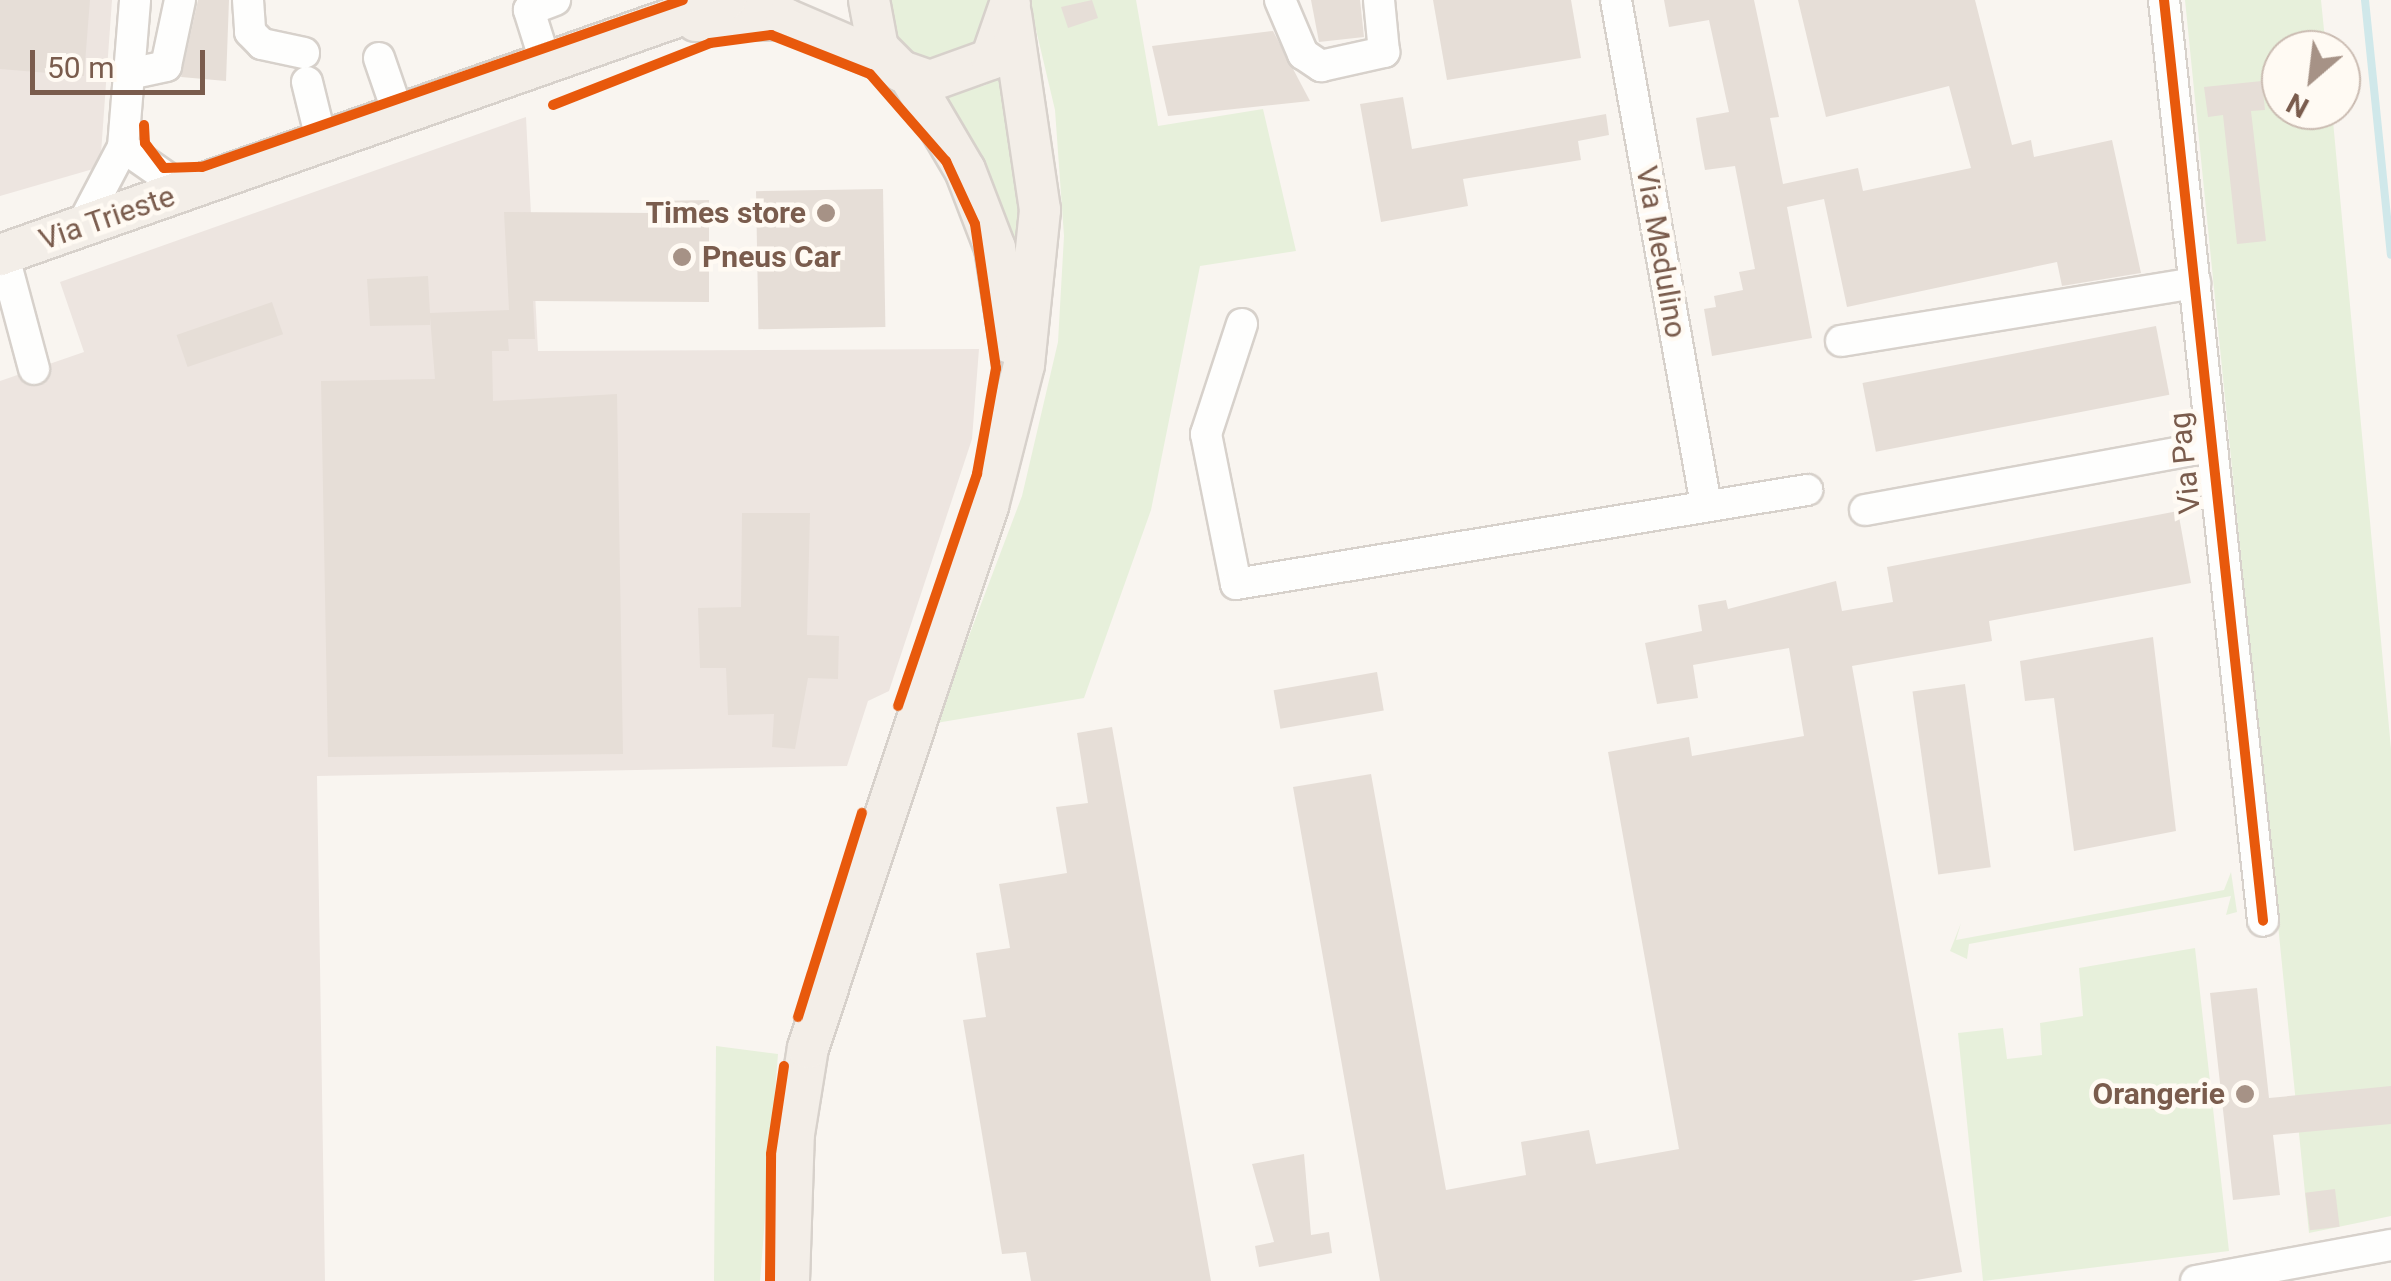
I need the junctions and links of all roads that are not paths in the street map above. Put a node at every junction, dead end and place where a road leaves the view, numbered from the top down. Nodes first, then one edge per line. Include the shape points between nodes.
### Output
1 (135, 0) edge
2 (180, 0) edge
3 (248, 0) edge
4 (555, 0) edge
5 (725, 0) edge
6 (868, 0) edge
7 (1280, 0) edge
8 (1379, 0) edge
9 (1616, 0) edge
10 (2164, 0) edge
11 (1010, 7) edge
12 (667, 25) junction
13 (379, 58) dead end
14 (546, 64) junction
15 (901, 70) junction
16 (129, 74) junction
17 (399, 116) junction
18 (322, 143) junction
19 (123, 147) junction
20 (186, 191) junction
21 (81, 227) junction
22 (2, 254) edge
23 (2194, 283) junction
24 (1242, 324) dead end
25 (1841, 342) dead end
26 (20, 355) edge
27 (1009, 427) junction
28 (2207, 447) junction
29 (1807, 490) dead end
30 (1706, 505) junction
31 (1865, 510) dead end
32 (2264, 920) dead end
33 (2391, 1245) edge
34 (789, 1281) edge
35 (2196, 1281) edge

1 - 16 street
2 - 16 street via 166,66
3 - 18 street via 250,32 306,67
4 - 14 street via 529,10
5 - 12 main road, Via Trieste
6 - 15 main road via 869,26
7 - 8 street via 1303,54 1322,66 1384,52
9 - 30 street, Via Medulino
10 - 23 street, Via Pag
11 - 15 main road via 1003,40 973,72
11 - 27 main road via 1040,210
12 - 14 main road, Via Trieste
12 - 15 main road, Via Trieste via 786,19
13 - 17 street
14 - 17 main road, Via Trieste
15 - 27 main road via 965,170 994,248 1010,337
16 - 19 street
17 - 18 main road, Via Trieste
18 - 20 main road, Via Trieste
19 - 20 street
19 - 21 street
20 - 21 main road, Via Trieste
21 - 22 main road, Via Trieste
22 - 26 street
23 - 25 street
23 - 28 street, Via Pag
24 - 30 street via 1206,434 1236,584
27 - 34 main road via 808,1048 794,1134
28 - 31 street, Via Pag
28 - 32 street, Via Pag
29 - 30 street
33 - 35 street

